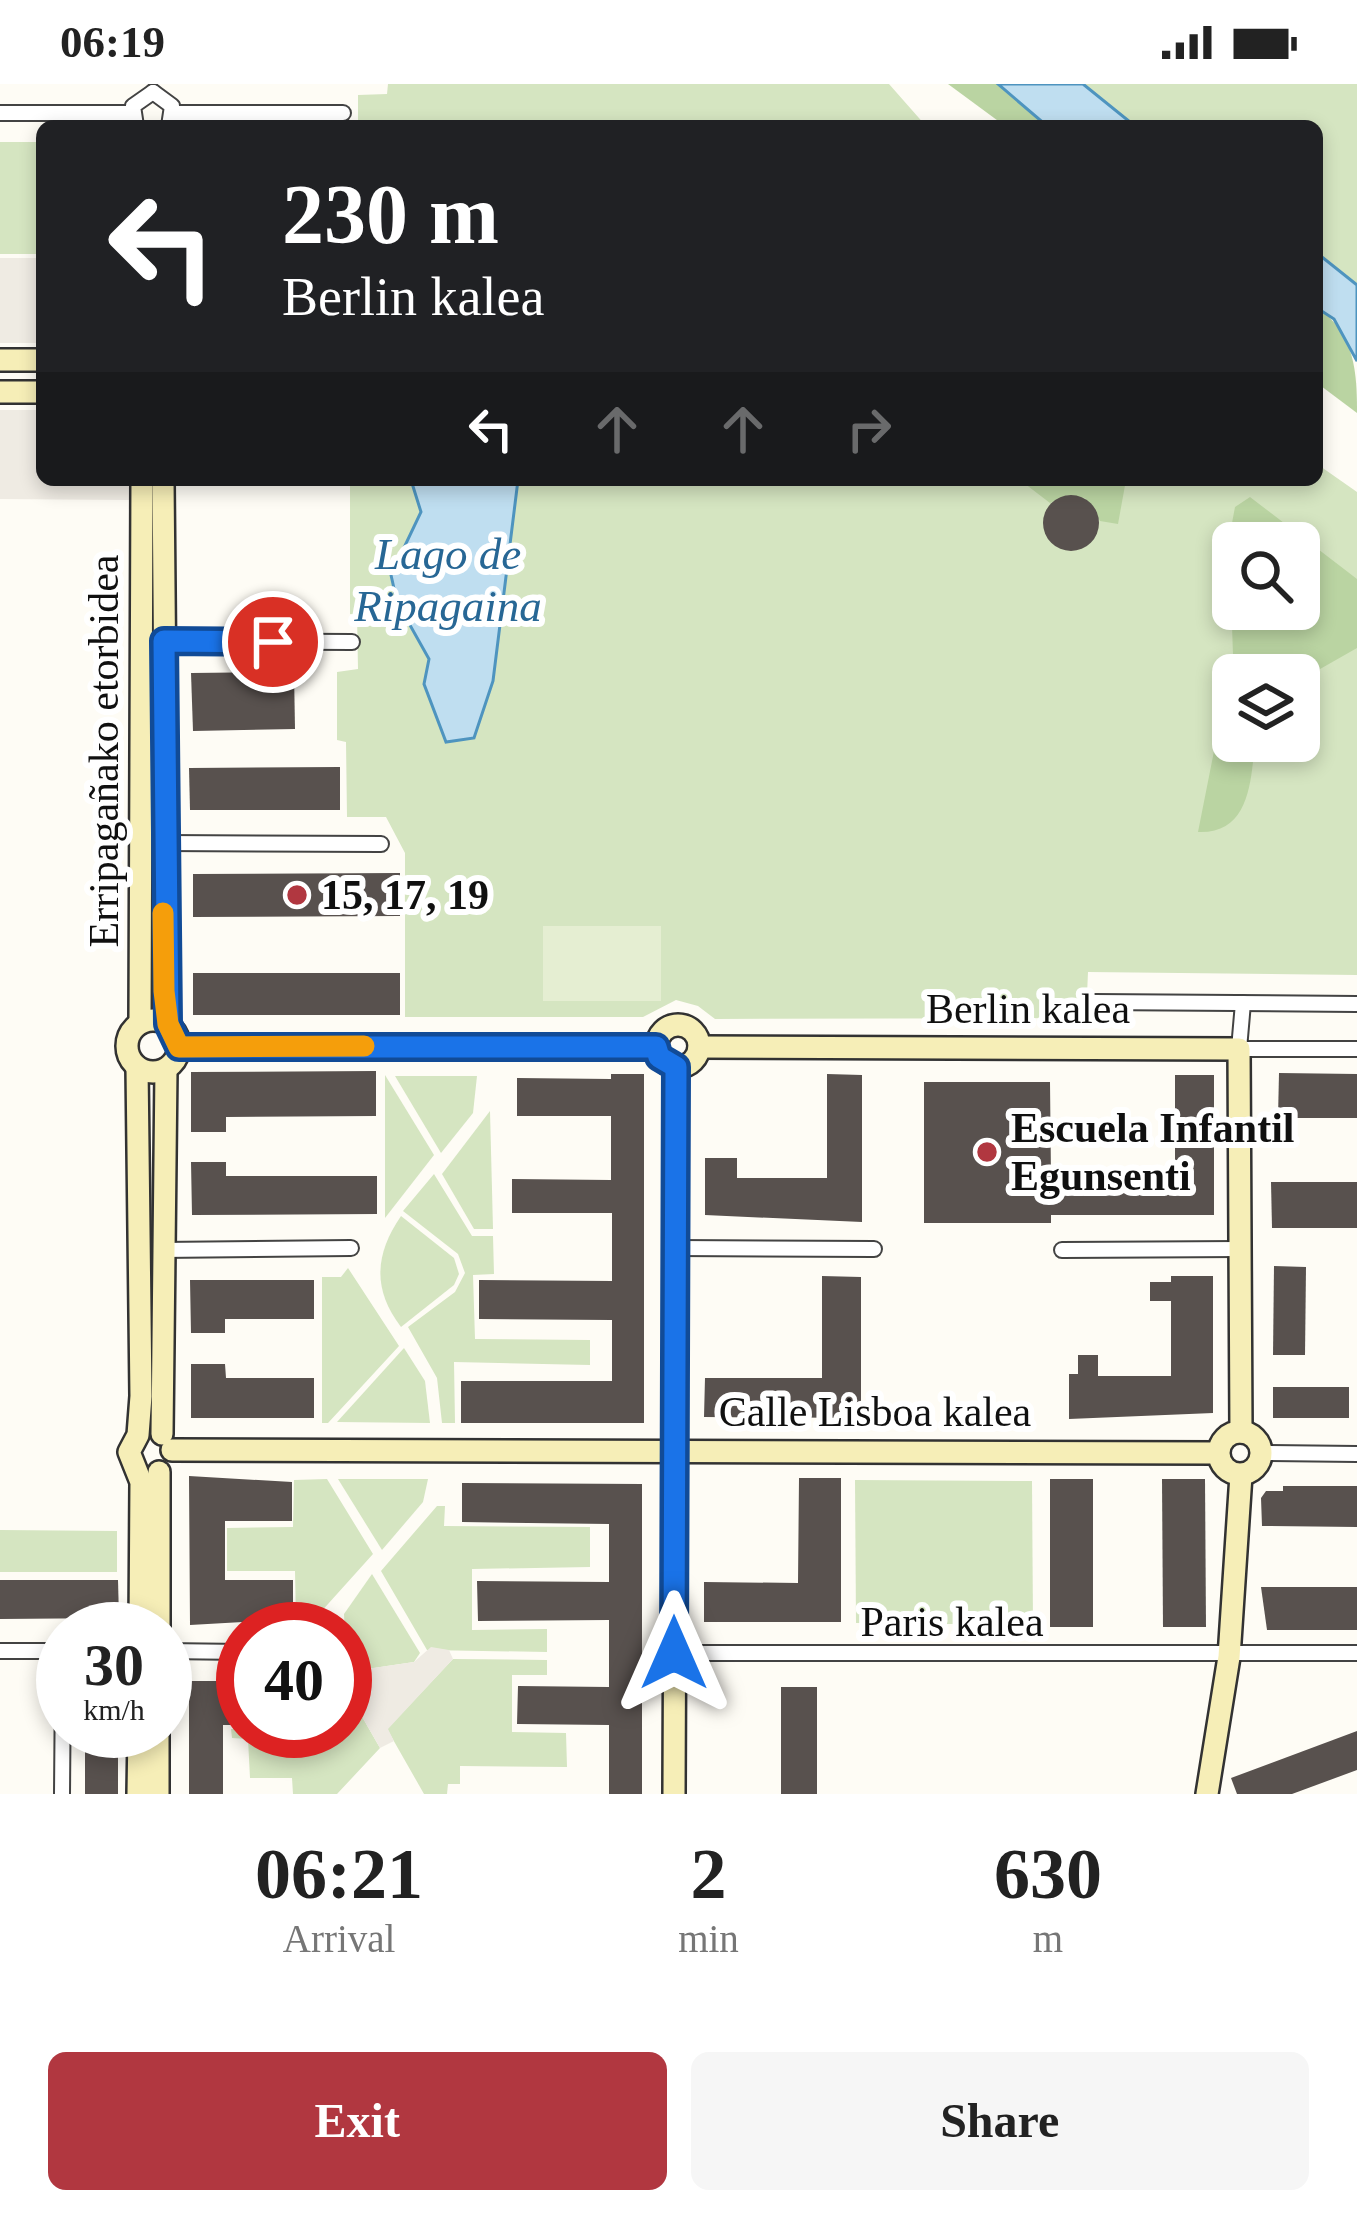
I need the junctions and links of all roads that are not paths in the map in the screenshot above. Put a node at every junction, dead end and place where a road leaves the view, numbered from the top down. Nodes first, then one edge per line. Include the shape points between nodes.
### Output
1 (153, 88) edge
2 (0, 112) edge
3 (343, 113) dead end
4 (134, 119) edge
5 (172, 119) edge
6 (0, 360) edge
7 (36, 360) edge
8 (0, 392) edge
9 (36, 392) edge
10 (142, 486) edge
11 (163, 486) edge
12 (164, 641) junction
13 (352, 642) dead end
14 (163, 843) junction
15 (381, 844) dead end
16 (1094, 1002) dead end
17 (1243, 1003) junction
18 (1357, 1004) edge
19 (140, 1023) junction
20 (168, 1024) junction
21 (179, 1047) junction
22 (656, 1047) junction
23 (700, 1047) junction
24 (1239, 1049) junction
25 (1357, 1049) edge
26 (137, 1067) junction
27 (676, 1067) junction
28 (166, 1069) junction
29 (351, 1248) dead end
30 (676, 1248) junction
31 (874, 1249) dead end
32 (1240, 1249) junction
33 (161, 1250) junction
34 (1062, 1250) dead end
35 (1241, 1432) junction
36 (138, 1435) junction
37 (167, 1442) junction
38 (676, 1451) junction
39 (1218, 1453) junction
40 (1262, 1453) junction
41 (1357, 1454) edge
42 (148, 1470) junction
43 (1241, 1475) junction
44 (141, 1602) edge
45 (157, 1602) edge
46 (0, 1651) edge
47 (36, 1651) edge
48 (674, 1653) junction
49 (1357, 1653) edge
50 (1229, 1657) junction
51 (62, 1758) edge
52 (139, 1758) edge
53 (158, 1758) edge
54 (62, 1794) edge
55 (138, 1794) edge
56 (158, 1794) edge
57 (674, 1794) edge
58 (1207, 1794) edge

1 - 4 street via 136,100
1 - 5 street via 170,100
2 - 4 street
3 - 5 street
6 - 7 street
8 - 9 street
10 - 19 street, Erripagañako etorbidea
11 - 12 street, Erripagañako etorbidea
12 - 13 street, Erripagañako etorbidea
12 - 14 street, Erripagañako etorbidea
14 - 15 street, Erripagañako etorbidea
14 - 20 street, Erripagañako etorbidea
16 - 17 street
17 - 18 street
17 - 24 street
19 - 20 street
19 - 26 street via 127,1045
20 - 21 street
21 - 22 street
21 - 28 street
22 - 23 street via 678,1024
22 - 27 street
23 - 24 street, Berlin kalea
23 - 27 street via 692,1062
24 - 25 street, Berlin kalea
24 - 32 street
26 - 28 street
26 - 36 street
27 - 30 street
28 - 33 street
29 - 33 street
30 - 31 street
30 - 38 street
32 - 34 street
32 - 35 street
33 - 37 street
35 - 39 street via 1225,1437
35 - 40 street via 1256,1438
36 - 37 street, Calle Lisboa kalea
36 - 42 street via 129,1451
37 - 38 street, Calle Lisboa kalea
37 - 42 street
38 - 39 street, Calle Lisboa kalea
38 - 48 street
39 - 43 street via 1225,1469
40 - 41 street
40 - 43 street via 1256,1468
42 - 44 street
42 - 45 street
43 - 50 street
46 - 47 street
48 - 50 street, Paris kalea
48 - 57 street
49 - 50 street, Paris kalea
50 - 58 street
51 - 54 street
52 - 55 street
53 - 56 street

